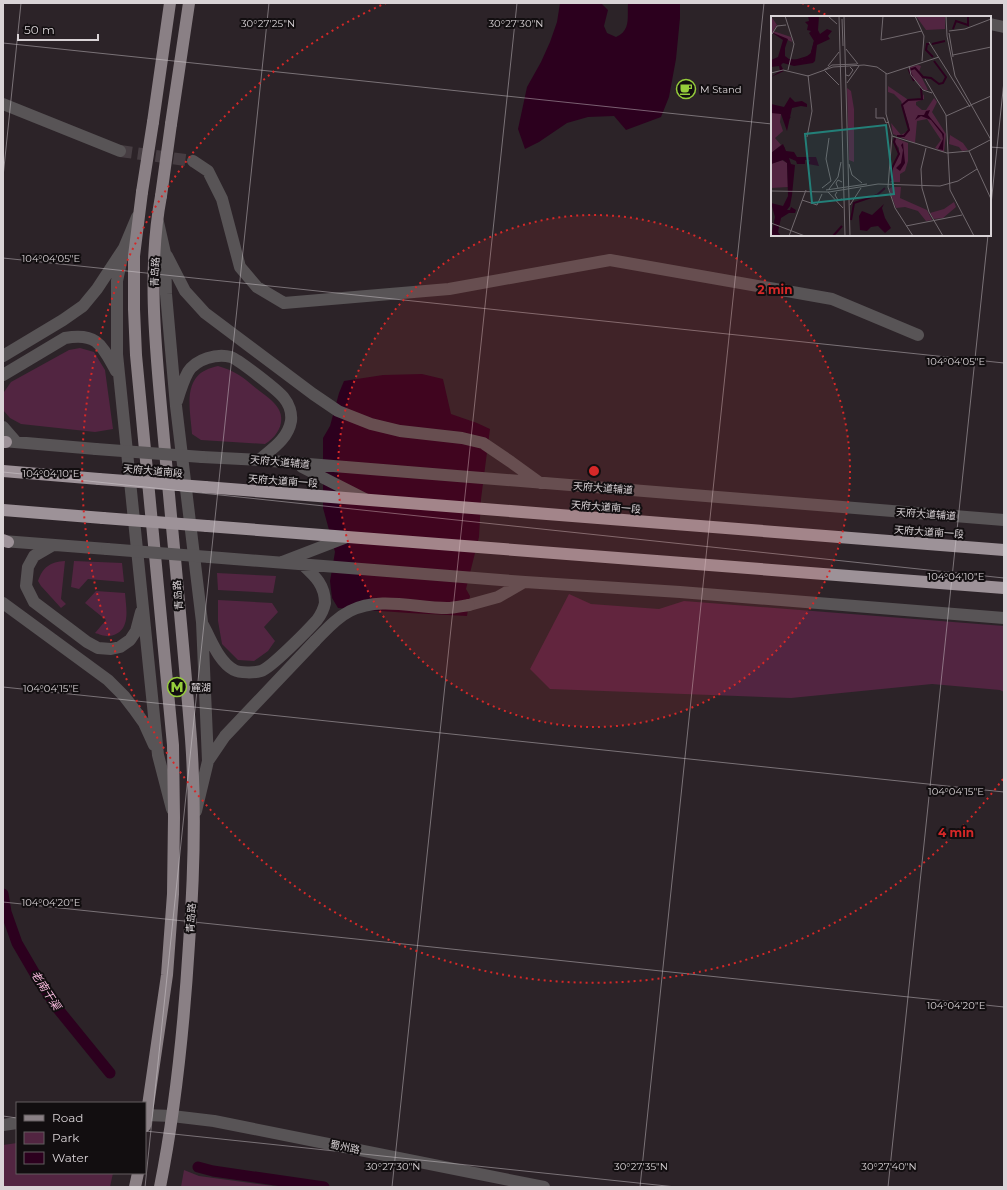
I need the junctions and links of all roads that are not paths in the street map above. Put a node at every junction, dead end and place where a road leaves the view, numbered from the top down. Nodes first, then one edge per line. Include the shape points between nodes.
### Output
1 (170, 3) edge
2 (189, 3) edge
3 (991, 24) edge
4 (1004, 27) edge
5 (3, 104) edge
6 (120, 151) tunnel mouth
7 (194, 161) tunnel mouth
8 (139, 212) junction
9 (157, 218) junction
10 (124, 248) junction
11 (165, 254) junction
12 (918, 335) dead end
13 (3, 356) edge
14 (3, 375) edge
15 (119, 377) junction
16 (176, 406) junction
17 (3, 427) edge
18 (7, 442) edge
19 (259, 460) junction
20 (317, 470) junction
21 (3, 471) edge
22 (540, 483) junction
23 (205, 487) joint
24 (365, 499) junction
25 (3, 510) edge
26 (1004, 520) edge
27 (5, 541) edge
28 (321, 541) junction
29 (53, 545) junction
30 (1004, 550) edge
31 (279, 563) junction
32 (303, 565) junction
33 (524, 582) junction
34 (1004, 588) edge
35 (3, 603) edge
36 (143, 605) junction
37 (1004, 618) edge
38 (202, 622) junction
39 (158, 755) junction
40 (208, 761) junction
41 (174, 817) junction
42 (194, 818) junction
43 (172, 1116) junction
44 (146, 1119) edge
45 (16, 1123) edge
46 (3, 1125) edge
47 (138, 1174) edge
48 (136, 1187) edge
49 (160, 1187) edge
50 (544, 1187) edge

1 - 8 main road, 青岛路, bridge
2 - 9 main road, 青岛路, bridge
3 - 4 street
5 - 6 street
7 - 12 street via 208,171 222,199 240,267 257,287 284,303 449,289 610,260 832,299
8 - 10 street
8 - 41 main road, 青岛路 via 134,256 136,355 173,745
9 - 11 street
9 - 42 main road, 青岛路 via 154,284 156,352 191,741
10 - 13 street via 83,306
10 - 15 street via 117,281
11 - 16 street
11 - 22 street via 185,291 205,313 338,411 371,424 400,431 483,443
14 - 15 street via 65,338 76,336 89,337 100,344
15 - 36 street
16 - 19 street via 188,371 199,362 220,355 232,358 245,366 283,397 289,406 291,420 288,433
16 - 38 street
17 - 18 street
18 - 19 street, 天府大道辅道, bridge
19 - 20 street, 天府大道辅道 via 294,463
20 - 22 street, 天府大道辅道
20 - 24 street
21 - 23 highway, 天府大道南段, bridge
22 - 26 street, 天府大道辅道
23 - 24 highway, 天府大道南一段
24 - 30 highway, 天府大道南一段
25 - 28 highway, bridge via 207,526
27 - 29 street
28 - 31 street
28 - 34 highway via 347,537
29 - 31 street, bridge
29 - 36 street via 34,556 28,567 26,586 34,602 87,642 98,648 120,647 130,640 136,630
31 - 32 street
32 - 33 street
32 - 38 street via 317,578 323,591 325,605 318,618 273,664 261,671 234,670 223,661
33 - 37 street
33 - 40 street, bridge via 498,597 469,605 448,608 378,603 349,611 315,641 225,736
35 - 39 street via 108,680 144,723
36 - 39 street
38 - 40 street
39 - 41 street
40 - 42 street
41 - 44 main road, 青岛路 via 173,894 167,975
42 - 43 main road, 青岛路 via 187,977
43 - 44 street, 蜀州路
43 - 49 main road, 青岛路
43 - 50 street, 蜀州路 via 214,1121
45 - 46 street
47 - 48 main road

